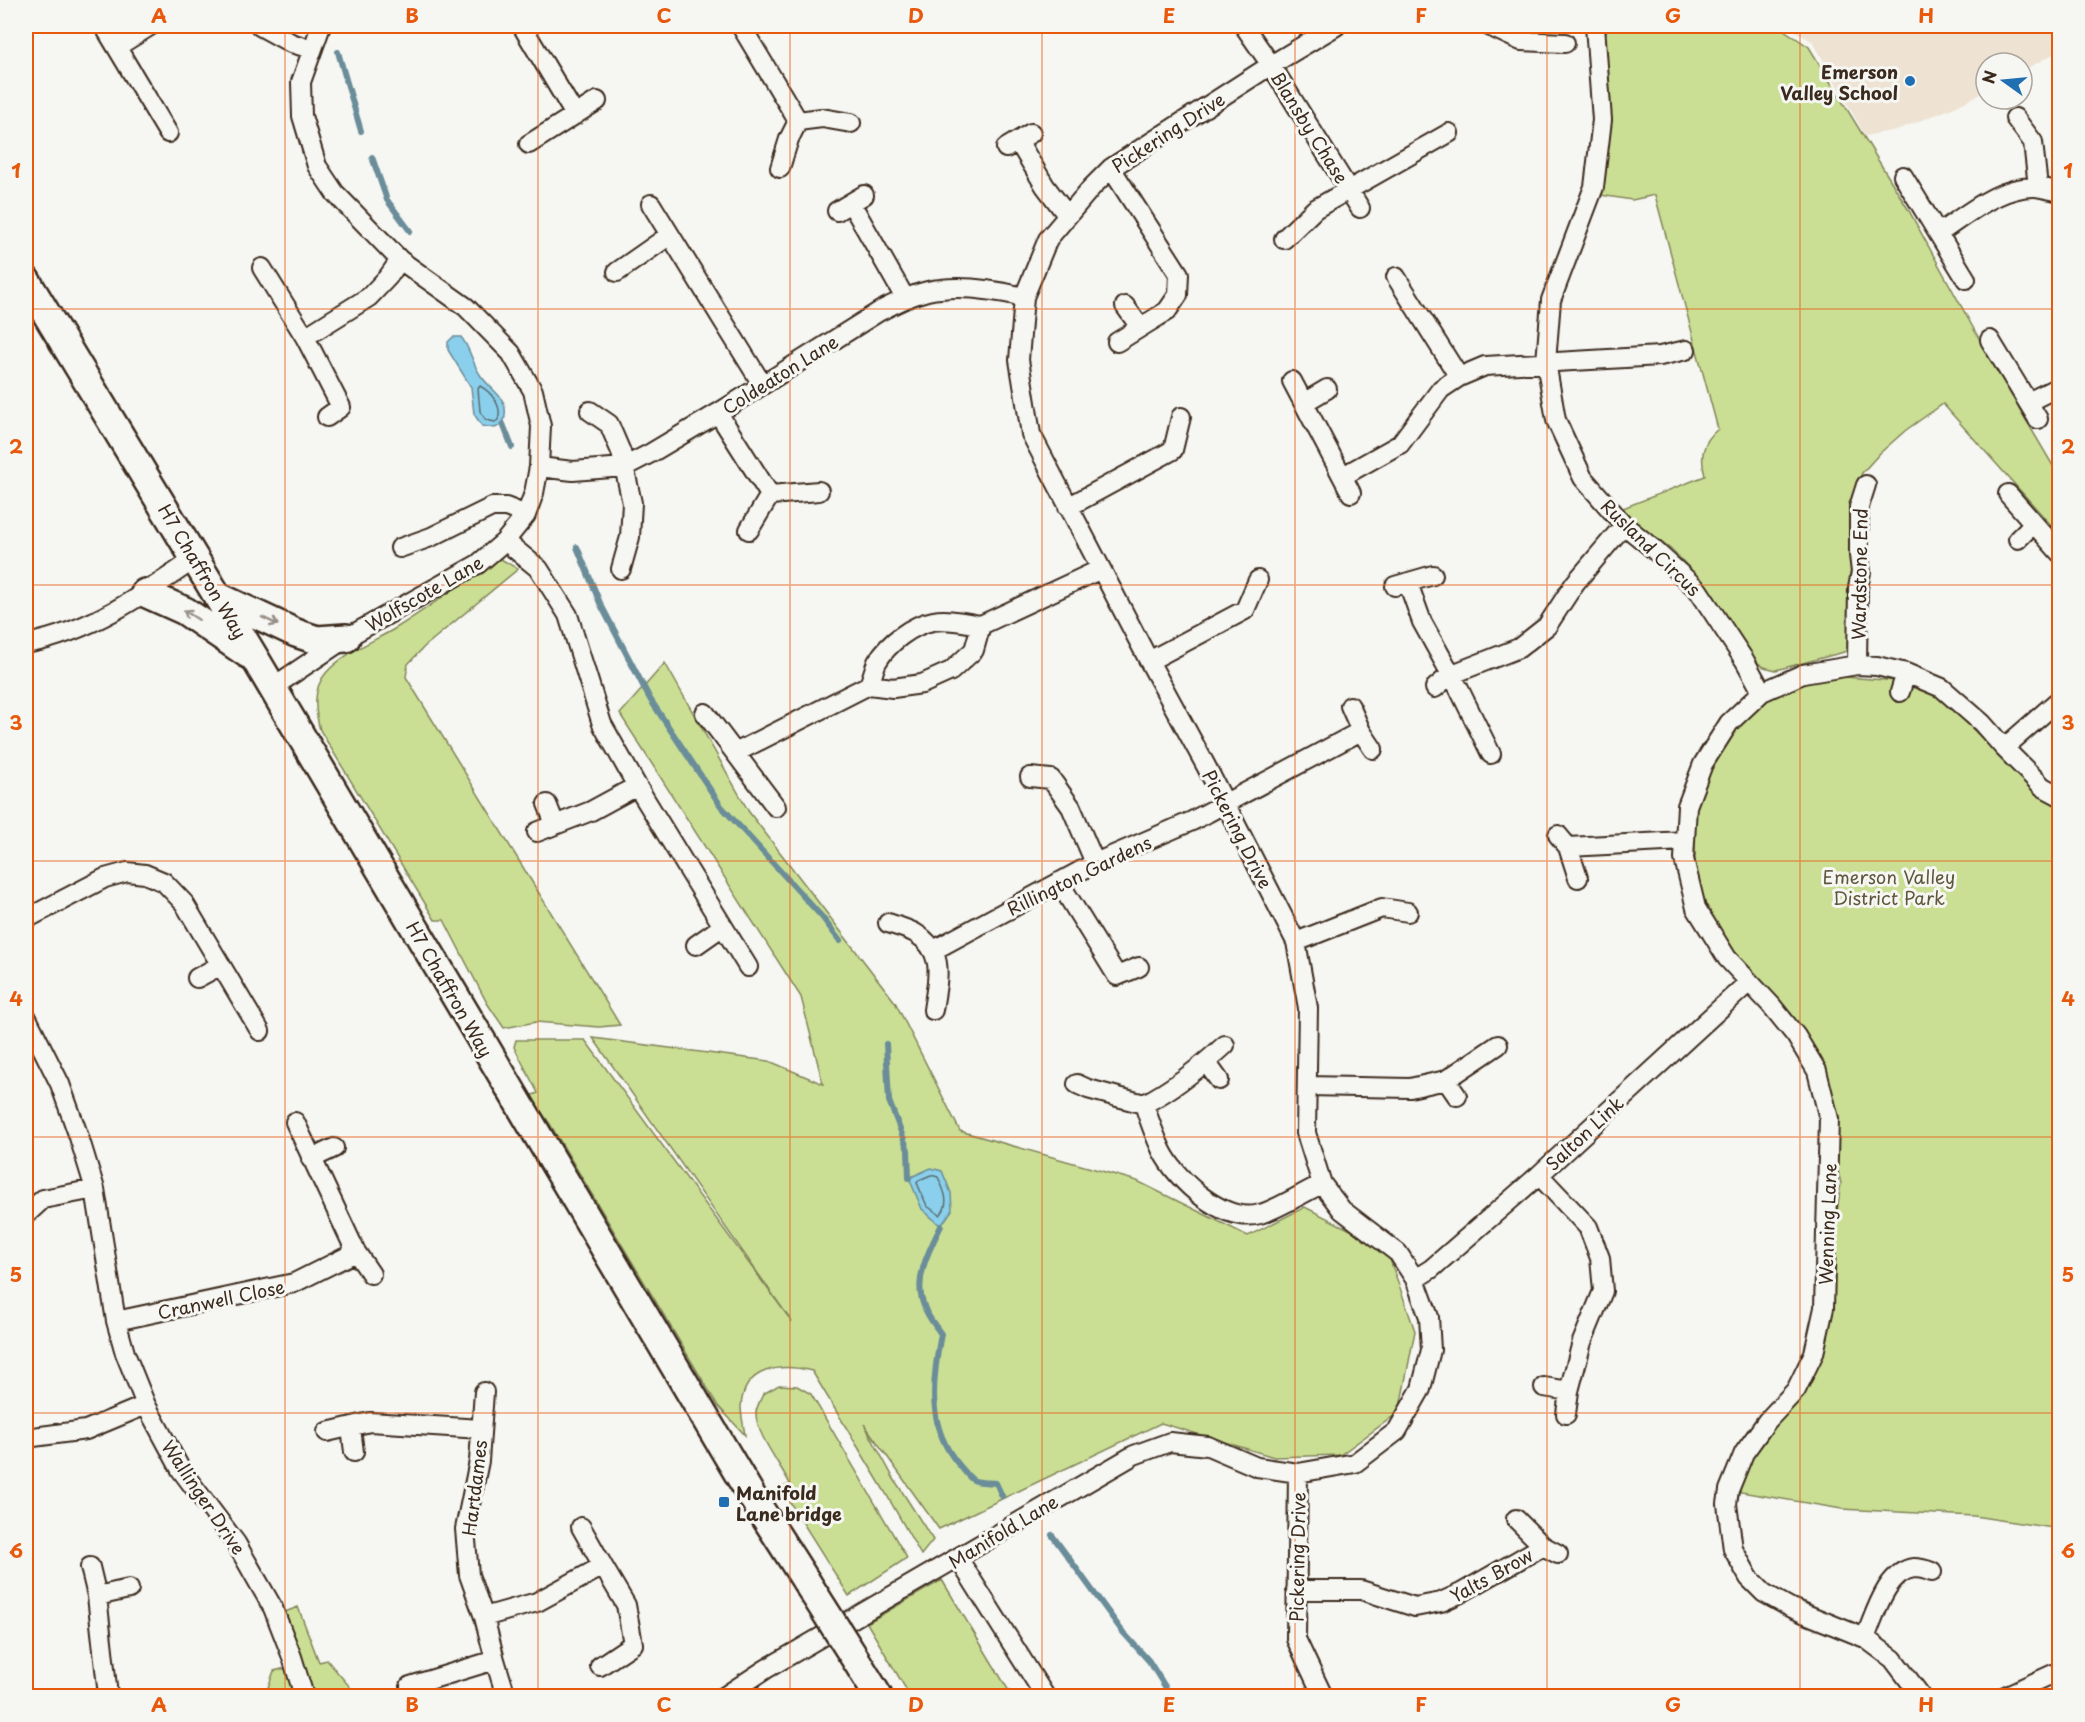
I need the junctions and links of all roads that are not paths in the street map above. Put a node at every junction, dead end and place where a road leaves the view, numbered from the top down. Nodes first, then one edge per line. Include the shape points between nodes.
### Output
1 (104, 26) edge
2 (150, 26) edge
3 (260, 26) edge
4 (321, 26) edge
5 (522, 26) edge
6 (741, 26) edge
7 (1244, 26) edge
8 (1336, 26) edge
9 (1489, 26) edge
10 (1595, 26) edge
11 (1565, 43) dead end
12 (117, 46) junction
13 (312, 49) junction
14 (1271, 65) junction
15 (597, 101) dead end
16 (575, 115) junction
17 (2015, 118) dead end
18 (798, 122) junction
19 (850, 123) dead end
20 (168, 133) dead end
21 (1449, 133) dead end
22 (1018, 141) dead end
23 (529, 144) dead end
24 (780, 168) dead end
25 (1111, 168) junction
26 (1903, 176) dead end
27 (2037, 187) junction
28 (1349, 189) junction
29 (2060, 192) edge
30 (851, 203) dead end
31 (651, 204) dead end
32 (1360, 208) dead end
33 (1067, 215) junction
34 (1939, 233) junction
35 (670, 235) junction
36 (1284, 239) dead end
37 (400, 260) junction
38 (262, 268) dead end
39 (617, 272) dead end
40 (1396, 277) dead end
41 (1966, 279) dead end
42 (29, 286) edge
43 (1024, 297) junction
44 (905, 298) junction
45 (1125, 306) dead end
46 (1140, 327) junction
47 (305, 337) junction
48 (1990, 340) dead end
49 (1117, 342) dead end
50 (1686, 350) dead end
51 (1546, 362) junction
52 (1459, 376) junction
53 (1292, 381) dead end
54 (762, 384) junction
55 (2060, 386) edge
56 (1327, 389) dead end
57 (1305, 402) junction
58 (2028, 402) junction
59 (590, 411) dead end
60 (718, 413) junction
61 (327, 417) dead end
62 (1180, 417) dead end
63 (2038, 419) dead end
64 (624, 466) junction
65 (539, 467) junction
66 (1343, 476) junction
67 (1866, 485) dead end
68 (819, 491) dead end
69 (1351, 493) dead end
70 (2008, 494) dead end
71 (770, 495) junction
72 (1068, 507) junction
73 (526, 515) junction
74 (2033, 524) junction
75 (1624, 525) junction
76 (749, 530) dead end
77 (2018, 539) dead end
78 (505, 541) junction
79 (400, 548) dead end
80 (2060, 553) edge
81 (196, 558) junction
82 (1101, 568) junction
83 (621, 569) dead end
84 (1433, 575) dead end
85 (1258, 579) dead end
86 (145, 593) junction
87 (217, 596) junction
88 (981, 625) junction
89 (346, 638) junction
90 (26, 644) edge
91 (256, 660) junction
92 (1149, 661) junction
93 (1857, 664) junction
94 (1906, 673) junction
95 (1450, 675) junction
96 (869, 685) junction
97 (273, 687) junction
98 (1435, 688) dead end
99 (1762, 692) junction
100 (1900, 692) dead end
101 (2060, 699) edge
102 (1350, 706) dead end
103 (705, 713) dead end
104 (1361, 731) junction
105 (2004, 748) junction
106 (1373, 749) dead end
107 (735, 753) junction
108 (1491, 754) dead end
109 (1030, 777) dead end
110 (637, 786) junction
111 (2060, 796) edge
112 (1225, 803) junction
113 (547, 804) dead end
114 (776, 807) dead end
115 (555, 824) junction
116 (537, 832) dead end
117 (1684, 842) junction
118 (1095, 863) junction
119 (1578, 878) dead end
120 (1059, 882) junction
121 (1408, 912) dead end
122 (26, 919) edge
123 (888, 923) dead end
124 (723, 926) junction
125 (1296, 942) junction
126 (696, 945) dead end
127 (934, 950) junction
128 (221, 966) junction
129 (1139, 967) dead end
130 (748, 968) dead end
131 (197, 978) dead end
132 (1749, 982) junction
133 (933, 1010) dead end
134 (28, 1026) edge
135 (260, 1030) dead end
136 (1225, 1045) dead end
137 (1498, 1045) dead end
138 (1206, 1062) junction
139 (1219, 1080) dead end
140 (1446, 1080) junction
141 (1307, 1086) junction
142 (1083, 1092) dead end
143 (1457, 1096) dead end
144 (1144, 1104) junction
145 (295, 1122) dead end
146 (334, 1148) dead end
147 (311, 1159) junction
148 (1539, 1175) junction
149 (1322, 1184) junction
150 (95, 1189) junction
151 (29, 1212) dead end
152 (356, 1252) junction
153 (371, 1274) dead end
154 (1415, 1279) junction
155 (116, 1321) junction
156 (1544, 1387) dead end
157 (1569, 1391) junction
158 (484, 1392) dead end
159 (146, 1405) junction
160 (1566, 1414) dead end
161 (351, 1428) junction
162 (481, 1429) junction
163 (327, 1432) dead end
164 (26, 1438) edge
165 (354, 1452) dead end
166 (1298, 1473) junction
167 (1516, 1519) dead end
168 (581, 1527) dead end
169 (958, 1558) junction
170 (603, 1566) junction
171 (90, 1567) dead end
172 (1932, 1572) dead end
173 (129, 1589) dead end
174 (1296, 1590) junction
175 (97, 1596) junction
176 (483, 1617) junction
177 (1865, 1638) junction
178 (495, 1660) junction
179 (600, 1666) dead end
180 (2060, 1671) edge
181 (410, 1686) dead end
182 (1315, 1694) edge
183 (108, 1696) edge
184 (304, 1696) edge
185 (506, 1696) edge
186 (725, 1696) edge
187 (878, 1696) edge
188 (1045, 1696) edge
189 (1921, 1696) edge
190 (2005, 1696) edge

1 - 12 street
2 - 12 street
3 - 13 street via 291,43
4 - 13 street, Wolfscote Lane
5 - 16 street
6 - 18 street
7 - 14 street, Blansby Chase
8 - 14 street, Pickering Drive
9 - 11 street via 1521,40
10 - 51 street, Rusland Circus via 1602,120 1594,187 1551,300
12 - 20 street
13 - 37 street, Wolfscote Lane via 301,82 302,116 317,166 335,193
14 - 25 street, Pickering Drive
14 - 28 street, Blansby Chase
15 - 16 street
16 - 23 street
17 - 27 street via 2033,142
18 - 19 street via 822,118
18 - 24 street
21 - 28 street, Blansby Chase
22 - 33 street
25 - 33 street, Pickering Drive
25 - 46 street via 1179,274 1178,296 1167,311
26 - 34 street
27 - 29 street
27 - 34 street via 1996,196
28 - 32 street, Blansby Chase
28 - 36 street, Blansby Chase via 1315,209
30 - 44 street
31 - 35 street
33 - 43 street, Pickering Drive via 1048,239
34 - 41 street
35 - 39 street
35 - 54 street
37 - 47 street via 369,297
37 - 65 street, Wolfscote Lane via 466,307 510,353 533,391 541,426
38 - 47 street
40 - 52 street via 1406,311
42 - 81 street, H7 Chaffron Way
43 - 44 street, Coldeaton Lane via 999,291 940,288
43 - 72 street, Pickering Drive via 1019,360 1031,434
44 - 54 street, Coldeaton Lane
45 - 46 street
46 - 49 street
47 - 61 street via 341,408
48 - 58 street
50 - 51 street via 1662,364
51 - 52 street via 1485,366
51 - 75 street, Rusland Circus via 1556,420 1583,478
52 - 66 street via 1441,389 1400,444
53 - 57 street
54 - 60 street, Coldeaton Lane
55 - 58 street
56 - 57 street
57 - 66 street
58 - 63 street
59 - 64 street via 609,424
60 - 64 street, Coldeaton Lane
60 - 71 street
62 - 72 street via 1173,450
64 - 65 street, Coldeaton Lane via 573,471
64 - 83 street via 632,503 630,537
65 - 73 street, Wolfscote Lane
66 - 69 street
67 - 93 street, Wardstone End via 1859,507
68 - 71 street
70 - 74 street
71 - 76 street
72 - 82 street, Pickering Drive
73 - 78 street, Wolfscote Lane
73 - 79 street via 506,507 492,507 439,534
74 - 77 street
74 - 80 street
75 - 95 street via 1575,583 1547,626 1519,648
75 - 99 street, Rusland Circus via 1698,590
78 - 89 street, Wolfscote Lane via 478,564
78 - 110 street via 539,569 567,615 602,724
81 - 86 street
81 - 87 street, H7 Chaffron Way
82 - 88 street
82 - 92 street, Pickering Drive
84 - 95 street via 1401,584
85 - 92 street via 1245,610
86 - 90 street via 87,626
91 -> 86 street via 185,611
87 -> 89 street via 317,640
87 - 91 street, H7 Chaffron Way
88 - 96 street via 974,650 951,671 922,684 892,688
88 - 96 street via 933,621 911,630 889,645
89 - 97 street, Wolfscote Lane
91 - 97 street, H7 Chaffron Way
92 - 112 street, Pickering Drive
93 - 94 street, Wenning Lane
93 - 99 street, Wenning Lane via 1803,674
94 - 100 street
94 - 105 street, Wenning Lane via 1942,688
95 - 98 street
95 - 108 street
96 - 107 street
97 - 187 street, H7 Chaffron Way, bridge via 751,1495
99 - 117 street, Wenning Lane via 1729,723 1702,764 1687,806
101 - 105 street
102 - 104 street
103 - 107 street
104 - 106 street
104 - 112 street, Rillington Gardens
105 - 111 street, Wenning Lane via 2043,787
107 - 114 street
109 - 118 street via 1051,779 1071,807
110 - 115 street via 591,811
110 - 124 street
112 - 118 street, Rillington Gardens
112 - 125 street, Pickering Drive
113 - 115 street
115 - 116 street
117 - 119 street via 1563,841
117 - 132 street, Wenning Lane via 1684,859 1696,908 1727,958
118 - 120 street, Rillington Gardens
120 - 127 street, Rillington Gardens
120 - 129 street via 1117,976
121 - 125 street via 1382,908
122 - 128 street via 105,878 127,872 145,874 164,882 184,903
123 - 127 street via 915,933
124 - 126 street
124 - 130 street
125 - 141 street, Pickering Drive via 1308,1008
127 - 133 street via 939,969
128 - 131 street
128 - 135 street
132 - 148 street, Salton Link
132 - 177 street, Wenning Lane via 1796,1036 1817,1071 1829,1119 1829,1167 1825,1297 1814,1353 1796,1390 1744,1453 1727,1504 1733,1549 1749,1578 1764,1593
134 - 150 street, Wallinger Drive via 60,1084
136 - 138 street
137 - 140 street
138 - 139 street
138 - 144 street
140 - 141 street via 1410,1088
140 - 143 street
141 - 149 street, Pickering Drive via 1306,1133
142 - 144 street
144 - 149 street via 1163,1153 1185,1181 1210,1203 1236,1215 1259,1214
145 - 147 street
146 - 147 street
147 - 152 street
148 - 154 street, Salton Link
148 - 157 street via 1588,1227 1600,1258 1602,1291 1582,1342
149 - 154 street, Pickering Drive via 1342,1210 1398,1253
150 - 151 street via 43,1199
150 - 155 street, Wallinger Drive
152 - 153 street
152 - 155 street, Cranwell Close via 294,1283
154 - 166 street, Pickering Drive via 1429,1317 1431,1350 1420,1389 1397,1431 1355,1463
155 - 159 street, Wallinger Drive via 124,1353
156 - 157 street
157 - 160 street
158 - 162 street, Hartdames
159 - 164 street via 86,1430
159 - 184 street, Wallinger Drive via 181,1470 236,1543 273,1608
161 - 162 street, Hartdames via 369,1422
161 - 163 street, Hartdames
161 - 165 street
162 - 176 street, Hartdames via 479,1461 465,1529 469,1575
166 - 169 street, Manifold Lane via 1257,1467 1208,1446 1170,1442 1134,1455
166 - 174 street, Pickering Drive
167 - 174 street, Yalts Brow via 1550,1550 1441,1602 1415,1606 1361,1590
168 - 170 street
169 - 186 street, Manifold Lane
169 - 188 street
170 - 176 street via 537,1602
170 - 179 street via 626,1605 633,1644
171 - 175 street
172 - 177 street via 1915,1568 1900,1573 1887,1587
173 - 175 street
174 - 182 street, Pickering Drive via 1296,1639
175 - 183 street
176 - 178 street, Hartdames
177 - 189 street, Wenning Lane via 1893,1659
178 - 181 street
178 - 185 street, Hartdames
180 - 190 street

